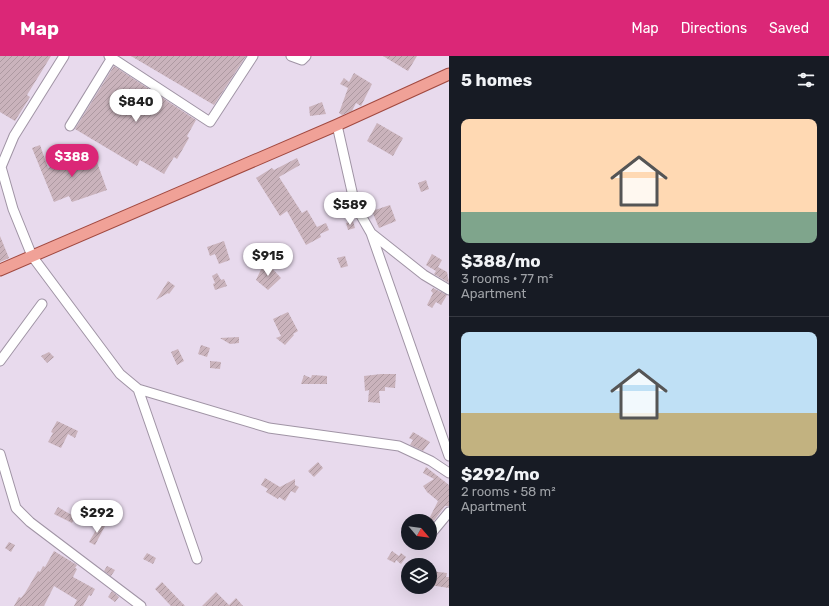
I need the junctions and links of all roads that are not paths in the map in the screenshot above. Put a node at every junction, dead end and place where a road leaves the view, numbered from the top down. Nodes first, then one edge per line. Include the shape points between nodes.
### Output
1 (64, 56) edge
2 (253, 56) edge
3 (291, 56) edge
4 (306, 56) edge
5 (111, 57) edge
6 (449, 74) edge
7 (337, 125) junction
8 (70, 126) dead end
9 (371, 234) junction
10 (32, 256) junction
11 (0, 270) edge
12 (449, 290) edge
13 (42, 304) dead end
14 (0, 361) edge
15 (138, 389) junction
16 (448, 451) edge
17 (0, 454) edge
18 (448, 470) edge
19 (449, 512) edge
20 (437, 526) edge
21 (196, 559) dead end
22 (141, 606) edge

1 - 10 street via 14,136 1,167 13,209
2 - 5 street via 210,122
3 - 4 street via 302,60
5 - 8 street
6 - 7 main road
7 - 9 street via 355,205
7 - 10 main road
9 - 12 street via 424,275
9 - 16 street
10 - 11 main road
10 - 15 street via 120,374
13 - 14 street
15 - 18 street via 269,428 399,446
15 - 21 street
17 - 22 street via 16,508 30,522
19 - 20 street

